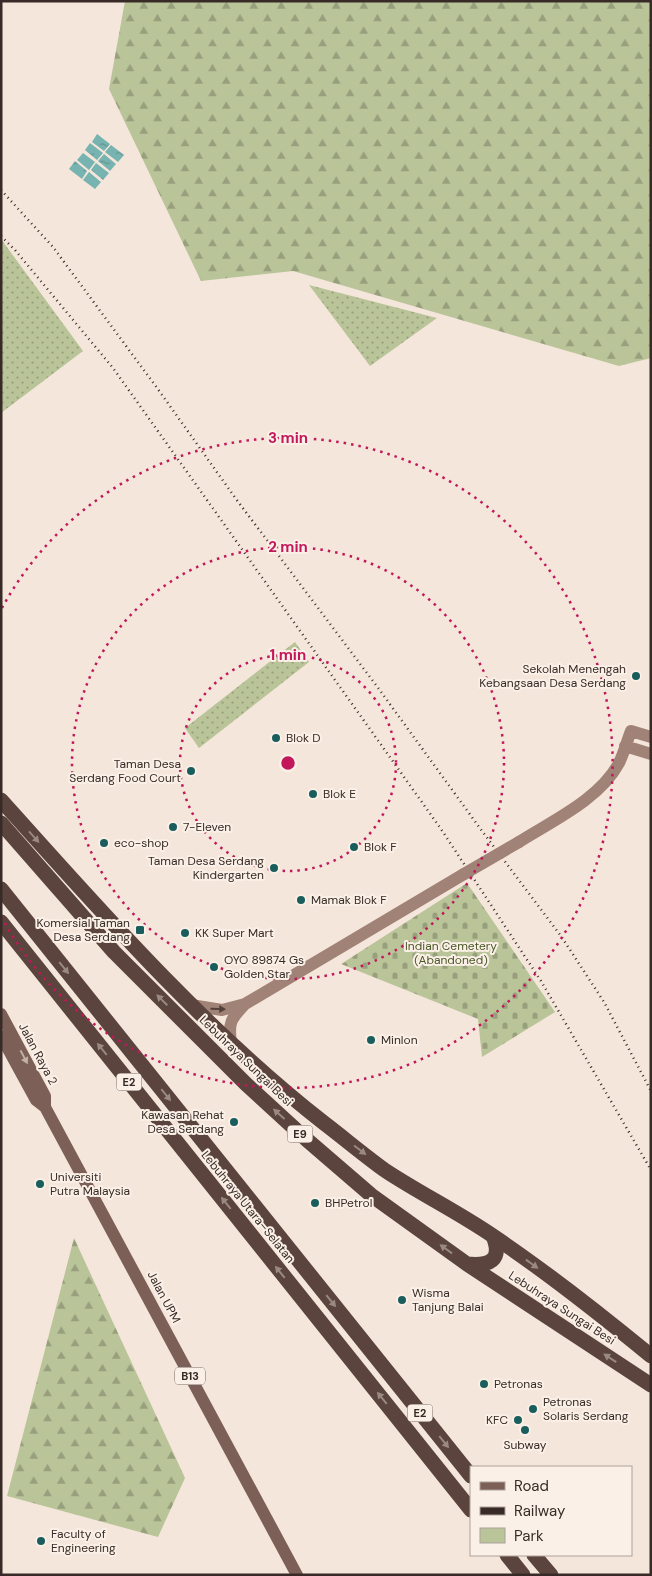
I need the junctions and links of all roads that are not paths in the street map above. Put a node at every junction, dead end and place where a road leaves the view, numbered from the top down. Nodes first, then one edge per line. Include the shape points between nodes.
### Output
1 (651, 737) edge
2 (626, 746) junction
3 (651, 754) edge
4 (1, 800) edge
5 (1, 823) edge
6 (1, 889) edge
7 (1, 922) edge
8 (244, 1004) junction
9 (191, 1005) junction
10 (1, 1014) edge
11 (1, 1036) edge
12 (231, 1043) junction
13 (45, 1107) junction
14 (493, 1236) junction
15 (467, 1264) junction
16 (651, 1356) edge
17 (651, 1385) edge
18 (470, 1475) edge
19 (470, 1509) edge
20 (507, 1556) edge
21 (535, 1556) edge
22 (297, 1575) edge
23 (523, 1575) edge
24 (551, 1575) edge

1 - 2 street via 630,730
2 - 3 street
2 - 8 street, bridge via 618,764 592,796
4 -> 9 highway, Lebuhraya Sungai Besi / E9
15 -> 5 highway, Lebuhraya Sungai Besi / E9 via 371,1195 246,1084 114,952
6 -> 18 highway, Lebuhraya Utara–Selatan / E2
19 -> 7 highway, Lebuhraya Utara–Selatan / E2
9 -> 8 street via 222,1010
8 - 12 street via 231,1020
9 - 12 highway, Lebuhraya Sungai Besi / E9
10 -> 13 main road, Jalan Raya 2 / B13 via 45,1096
11 - 13 main road, Jalan UPM / B13 via 36,1100
12 -> 14 highway, Lebuhraya Sungai Besi / E9 via 322,1122 386,1170
13 - 22 main road, Jalan UPM / B13
14 - 15 highway via 496,1243 494,1258 481,1265
14 -> 16 highway, Lebuhraya Sungai Besi / E9 via 600,1314
17 -> 15 highway, Lebuhraya Sungai Besi / E9
20 - 23 highway
21 - 24 highway

